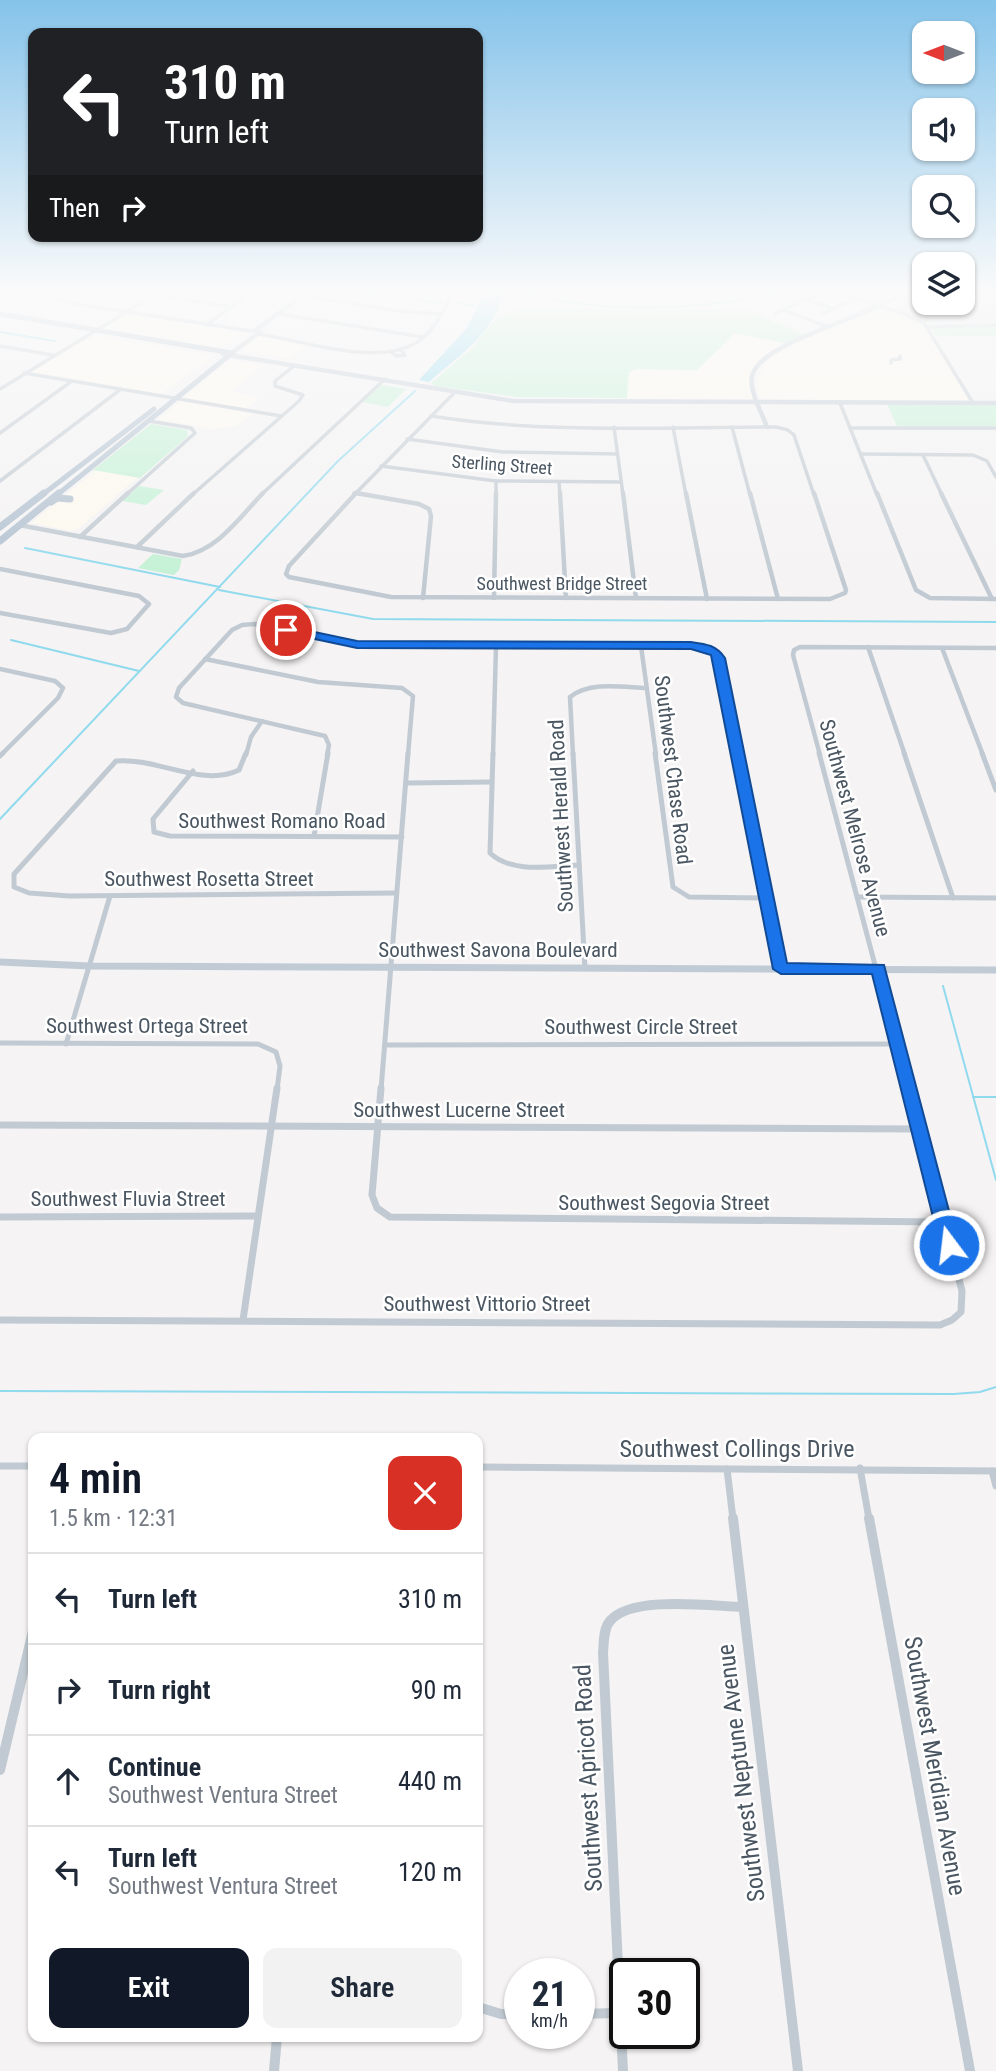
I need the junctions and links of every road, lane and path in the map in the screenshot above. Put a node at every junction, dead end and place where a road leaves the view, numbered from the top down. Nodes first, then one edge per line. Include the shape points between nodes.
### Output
1 (61, 389) edge
2 (120, 389) edge
3 (125, 389) edge
4 (180, 389) edge
5 (189, 389) edge
6 (282, 389) edge
7 (375, 389) edge
8 (435, 389) edge
9 (756, 389) edge
10 (965, 389) edge
11 (455, 392) junction
12 (170, 396) junction
13 (178, 398) junction
14 (640, 399) junction
15 (853, 400) junction
16 (759, 401) junction
17 (972, 401) junction
18 (996, 401) edge
19 (627, 402) junction
20 (841, 403) junction
21 (281, 416) junction
22 (431, 416) junction
23 (149, 421) junction
24 (614, 427) junction
25 (673, 427) junction
26 (732, 427) junction
27 (767, 427) junction
28 (850, 428) junction
29 (996, 428) edge
30 (0, 433) edge
31 (407, 439) junction
32 (617, 454) junction
33 (862, 454) junction
34 (923, 455) junction
35 (381, 466) junction
36 (995, 475) edge
37 (0, 481) edge
38 (496, 481) junction
39 (559, 482) junction
40 (621, 482) junction
41 (59, 493) junction
42 (354, 493) junction
43 (35, 499) junction
44 (28, 518) junction
45 (2, 524) edge
46 (19, 525) junction
47 (80, 537) junction
48 (0, 538) edge
49 (137, 547) junction
50 (0, 569) edge
51 (423, 598) junction
52 (494, 598) junction
53 (566, 598) junction
54 (636, 598) junction
55 (707, 598) junction
56 (778, 598) junction
57 (994, 599) edge
58 (0, 614) edge
59 (641, 646) junction
60 (496, 647) junction
61 (868, 647) junction
62 (942, 648) junction
63 (996, 648) edge
64 (205, 659) junction
65 (1, 671) edge
66 (646, 688) junction
67 (262, 721) junction
68 (0, 756) edge
69 (193, 771) junction
70 (491, 782) junction
71 (407, 783) junction
72 (996, 790) edge
73 (314, 836) junction
74 (402, 837) junction
75 (579, 865) junction
76 (396, 894) junction
77 (110, 896) junction
78 (857, 897) junction
79 (765, 898) junction
80 (954, 898) junction
81 (996, 898) edge
82 (0, 962) edge
83 (89, 966) junction
84 (392, 967) junction
85 (585, 969) junction
86 (781, 969) junction
87 (878, 969) junction
88 (995, 973) edge
89 (0, 1043) edge
90 (66, 1044) junction
91 (896, 1044) junction
92 (386, 1045) junction
93 (0, 1125) edge
94 (271, 1126) junction
95 (379, 1127) junction
96 (918, 1129) junction
97 (257, 1216) junction
98 (0, 1217) edge
99 (943, 1222) junction
100 (964, 1305) joint
101 (0, 1320) edge
102 (243, 1320) junction
103 (0, 1466) edge
104 (28, 1466) edge
105 (483, 1467) edge
106 (860, 1468) junction
107 (727, 1469) junction
108 (994, 1471) edge
109 (996, 1486) edge
110 (742, 1607) junction
111 (28, 1652) edge
112 (0, 1770) edge
113 (617, 1958) edge
114 (483, 2008) edge
115 (504, 2014) edge
116 (277, 2042) edge
117 (622, 2049) edge
118 (274, 2071) edge
119 (623, 2071) edge
120 (798, 2071) edge
121 (970, 2071) edge

1 - 30 street
2 - 37 street
3 - 12 street
4 - 12 main road
5 - 13 main road
6 - 21 street via 303,396
7 - 49 street via 210,547 183,556
8 - 11 main road
9 - 16 main road
10 - 17 street
11 - 14 main road via 517,398
11 - 19 main road via 521,401
11 - 22 street
12 - 13 street
12 - 43 main road
13 - 21 street
13 - 23 main road
14 - 16 main road
14 - 19 main road
15 - 16 main road
15 - 17 main road
15 - 20 main road
16 - 19 main road
16 - 20 main road
16 - 27 main road
17 - 18 main road
17 - 20 main road
20 - 28 street
21 - 49 street
22 - 24 street via 500,425
22 - 31 street
23 - 41 main road
23 - 47 street via 195,433
24 - 25 street
24 - 32 street
25 - 26 street
25 - 55 street
26 - 27 street
26 - 56 street
27 - 56 street, Southwest Bridge Street via 794,435 846,590 841,596
28 - 29 street
28 - 33 street
31 - 32 street via 503,452
31 - 35 street
32 - 40 street
33 - 34 street
33 - 57 street via 916,590 925,597
34 - 36 street via 980,457
34 - 57 street
35 - 38 street, Sterling Street
35 - 42 street
38 - 39 street, Sterling Street
38 - 52 street
39 - 40 street, Sterling Street
39 - 53 street
40 - 54 street
41 - 44 main road
41 - 44 main road via 70,499 56,498
42 - 51 street via 429,509
42 - 51 street, Southwest Bridge Street via 286,574 297,581 378,597
43 - 45 main road
43 - 46 main road via 14,519
44 - 46 main road
45 - 48 main road via 9,528
46 - 47 street
46 - 48 main road
47 - 49 street
50 - 58 street via 144,598 148,606 124,630 107,633
51 - 52 street, Southwest Bridge Street
52 - 53 street, Southwest Bridge Street
53 - 54 street, Southwest Bridge Street
54 - 55 street, Southwest Bridge Street
55 - 56 street, Southwest Bridge Street
59 - 60 street
59 - 66 street, Southwest Chase Road
59 - 79 street via 698,646 719,658
60 - 64 street via 357,644 249,624 232,630
60 - 70 street
61 - 62 street
61 - 78 street, Southwest Melrose Avenue via 794,650
61 - 80 street
62 - 63 street
62 - 72 street
64 - 67 street via 177,692 177,699
64 - 71 street via 314,681 410,692 414,700
65 - 68 street via 63,686 58,698
66 - 75 street, Southwest Herald Road via 589,688 570,698
66 - 79 street, Southwest Chase Road via 673,887 689,897
67 - 69 street via 236,772 220,776
67 - 73 street via 327,738
69 - 73 street, Southwest Romano Road via 153,819 154,832 170,836
69 - 77 street, Southwest Rosetta Street via 135,758 110,765 14,874 13,884 23,891
70 - 71 street
70 - 75 street via 489,848 494,859 510,866
71 - 74 street
73 - 74 street, Southwest Romano Road
74 - 76 street
75 - 85 street, Southwest Herald Road
76 - 77 street, Southwest Rosetta Street
76 - 84 street
77 - 83 street
78 - 80 street
78 - 87 street, Southwest Melrose Avenue
79 - 86 street
80 - 81 street
82 - 83 main road, Southwest Savona Boulevard
83 - 84 main road, Southwest Savona Boulevard
83 - 90 street
84 - 85 main road, Southwest Savona Boulevard
84 - 92 street
85 - 86 main road, Southwest Savona Boulevard
86 - 87 main road, Southwest Savona Boulevard
87 - 88 main road, Southwest Savona Boulevard
87 - 91 street, Southwest Melrose Avenue
89 - 90 street, Southwest Ortega Street
90 - 94 street, Southwest Ortega Street via 258,1044 276,1052 280,1066
91 - 92 street, Southwest Circle Street
91 - 96 street, Southwest Melrose Avenue
92 - 95 street
93 - 94 street, Southwest Lucerne Street
94 - 95 street, Southwest Lucerne Street
94 - 97 street
95 - 96 street, Southwest Lucerne Street
95 - 99 street, Southwest Segovia Street via 372,1195 384,1216 423,1220
96 - 99 street, Southwest Melrose Avenue
97 - 98 street, Southwest Fluvia Street
97 - 102 street
99 - 100 street, Southwest Melrose Avenue
100 - 102 street, Southwest Vittorio Street via 949,1324 932,1326
101 - 102 street, Southwest Vittorio Street
103 - 104 street
105 - 107 street, Southwest Collings Drive
106 - 107 street, Southwest Collings Drive
106 - 108 street, Southwest Collings Drive
106 - 121 street, Southwest Meridian Avenue
107 - 110 street, Southwest Neptune Avenue
108 - 109 street
110 - 113 street, Southwest Apricot Road via 638,1606 616,1615 606,1630 603,1653
110 - 120 street, Southwest Neptune Avenue
111 - 112 street
114 - 115 street
116 - 118 street
117 - 119 street, Southwest Apricot Road

